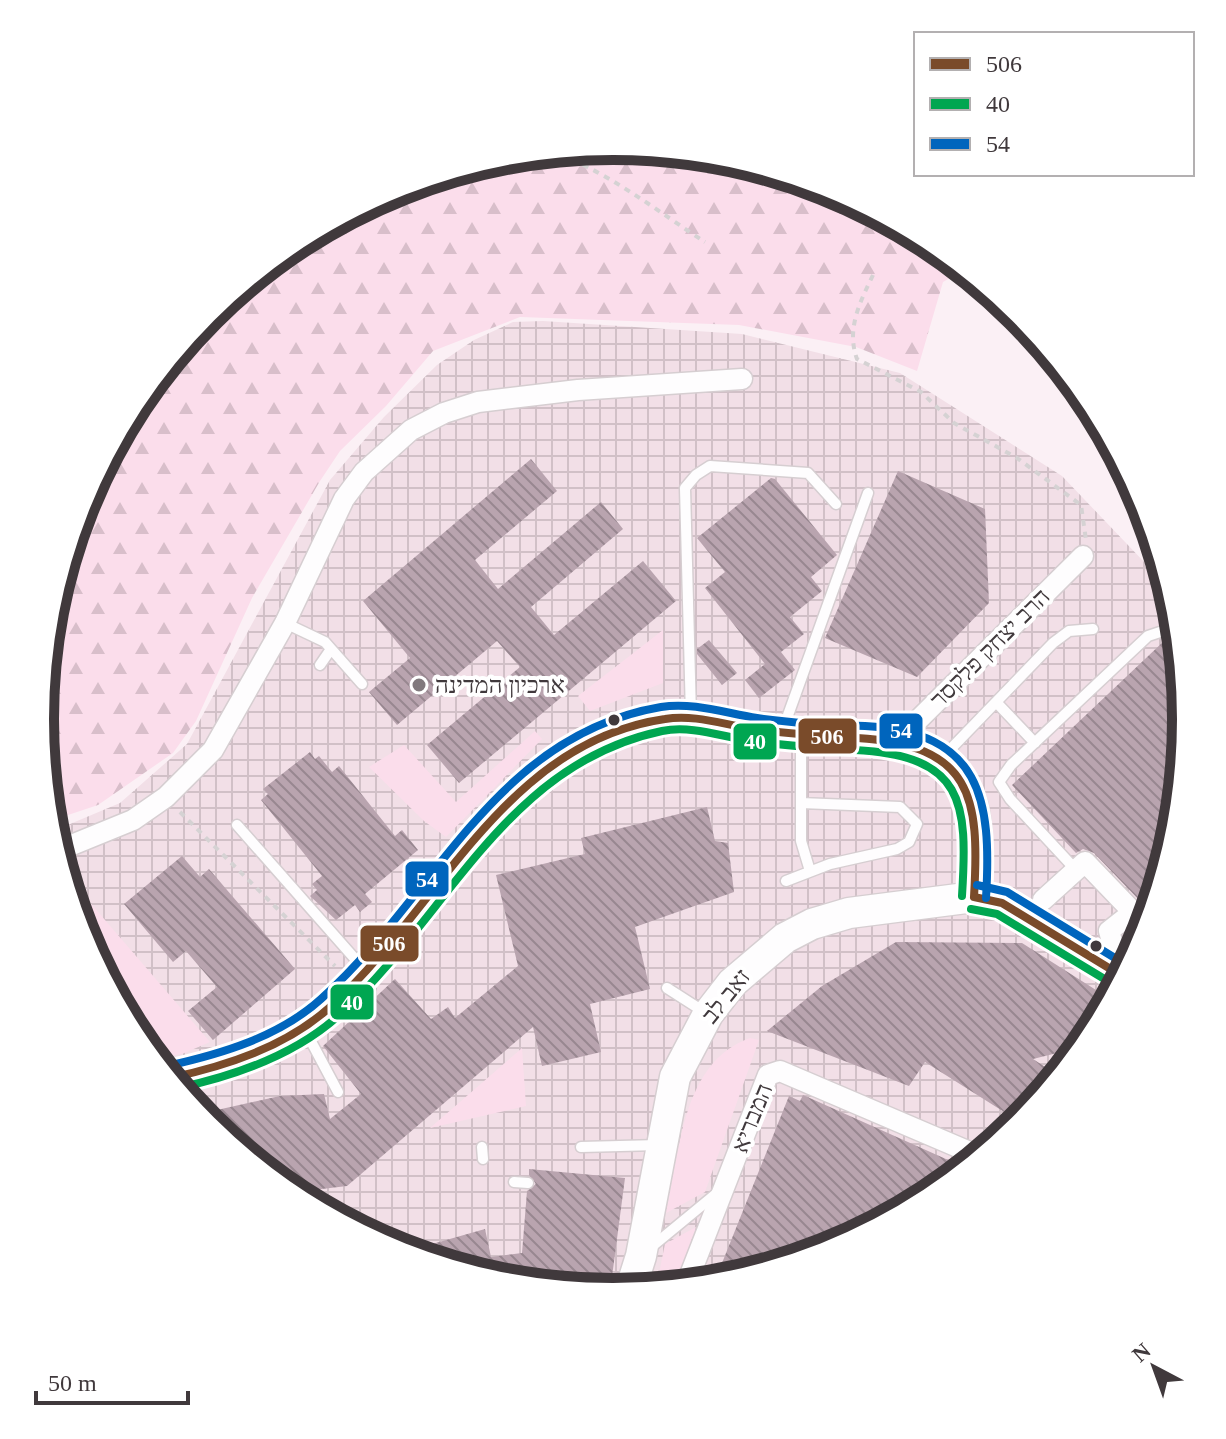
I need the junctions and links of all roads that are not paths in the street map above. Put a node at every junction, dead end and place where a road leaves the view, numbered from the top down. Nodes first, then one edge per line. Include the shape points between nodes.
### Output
1 (742, 379) dead end
2 (868, 493) dead end
3 (836, 504) dead end
4 (1083, 556) road end
5 (285, 623) junction
6 (1093, 629) dead end
7 (1164, 631) edge
8 (331, 649) junction
9 (320, 665) dead end
10 (362, 684) dead end
11 (996, 702) junction
12 (691, 717) junction
13 (792, 733) junction
14 (898, 740) junction
15 (1035, 743) junction
16 (941, 759) junction
17 (801, 803) junction
18 (237, 825) dead end
19 (69, 846) edge
20 (1076, 870) junction
21 (810, 871) junction
22 (786, 881) dead end
23 (974, 897) junction
24 (1043, 900) dead end
25 (1123, 920) junction
26 (1131, 928) edge
27 (1117, 960) edge
28 (1112, 970) edge
29 (366, 971) junction
30 (667, 988) dead end
31 (708, 1014) junction
32 (303, 1027) junction
33 (182, 1074) edge
34 (338, 1092) dead end
35 (661, 1145) junction
36 (581, 1147) dead end
37 (968, 1151) edge
38 (514, 1182) dead end
39 (528, 1183) dead end
40 (725, 1186) junction
41 (641, 1256) junction
42 (691, 1273) edge
43 (634, 1277) edge
44 (644, 1277) edge

1 - 5 street via 518,396 478,402 433,419 384,452 344,499
2 - 13 lane
3 - 12 lane via 808,473 710,466 685,488
4 - 14 street, הרב יצחק פלקסר
5 - 8 lane
5 - 19 street via 213,750 192,772 133,820
6 - 11 lane via 1069,631 1053,643
7 - 15 lane via 1148,636
8 - 9 lane
8 - 10 lane
11 - 15 lane
11 - 16 lane
12 - 13 street
12 - 29 street via 626,727 558,759 466,846
13 - 14 street
13 - 17 lane
14 - 16 street
15 - 20 lane via 999,782
16 - 23 street via 960,777 977,820
17 - 21 lane via 801,841
17 - 21 lane via 900,807 917,824 909,842 897,849
18 - 29 lane
20 - 24 street
20 - 25 street via 1085,862 1133,912
21 - 22 lane
23 - 28 street via 1002,903
23 - 31 street, זאב לב via 879,907 812,924 756,959
25 - 26 lane
25 - 27 street via 1109,931
29 - 32 street
30 - 31 lane
31 - 35 street, זאב לב via 675,1077
32 - 33 street via 262,1050
32 - 34 lane
35 - 36 lane
35 - 41 street, זאב לב
37 - 40 street, המבריא via 776,1071 768,1075
38 - 39 lane
40 - 41 lane
40 - 42 street, המבריא
41 - 43 street, זאב לב
41 - 44 street, זאב לב

